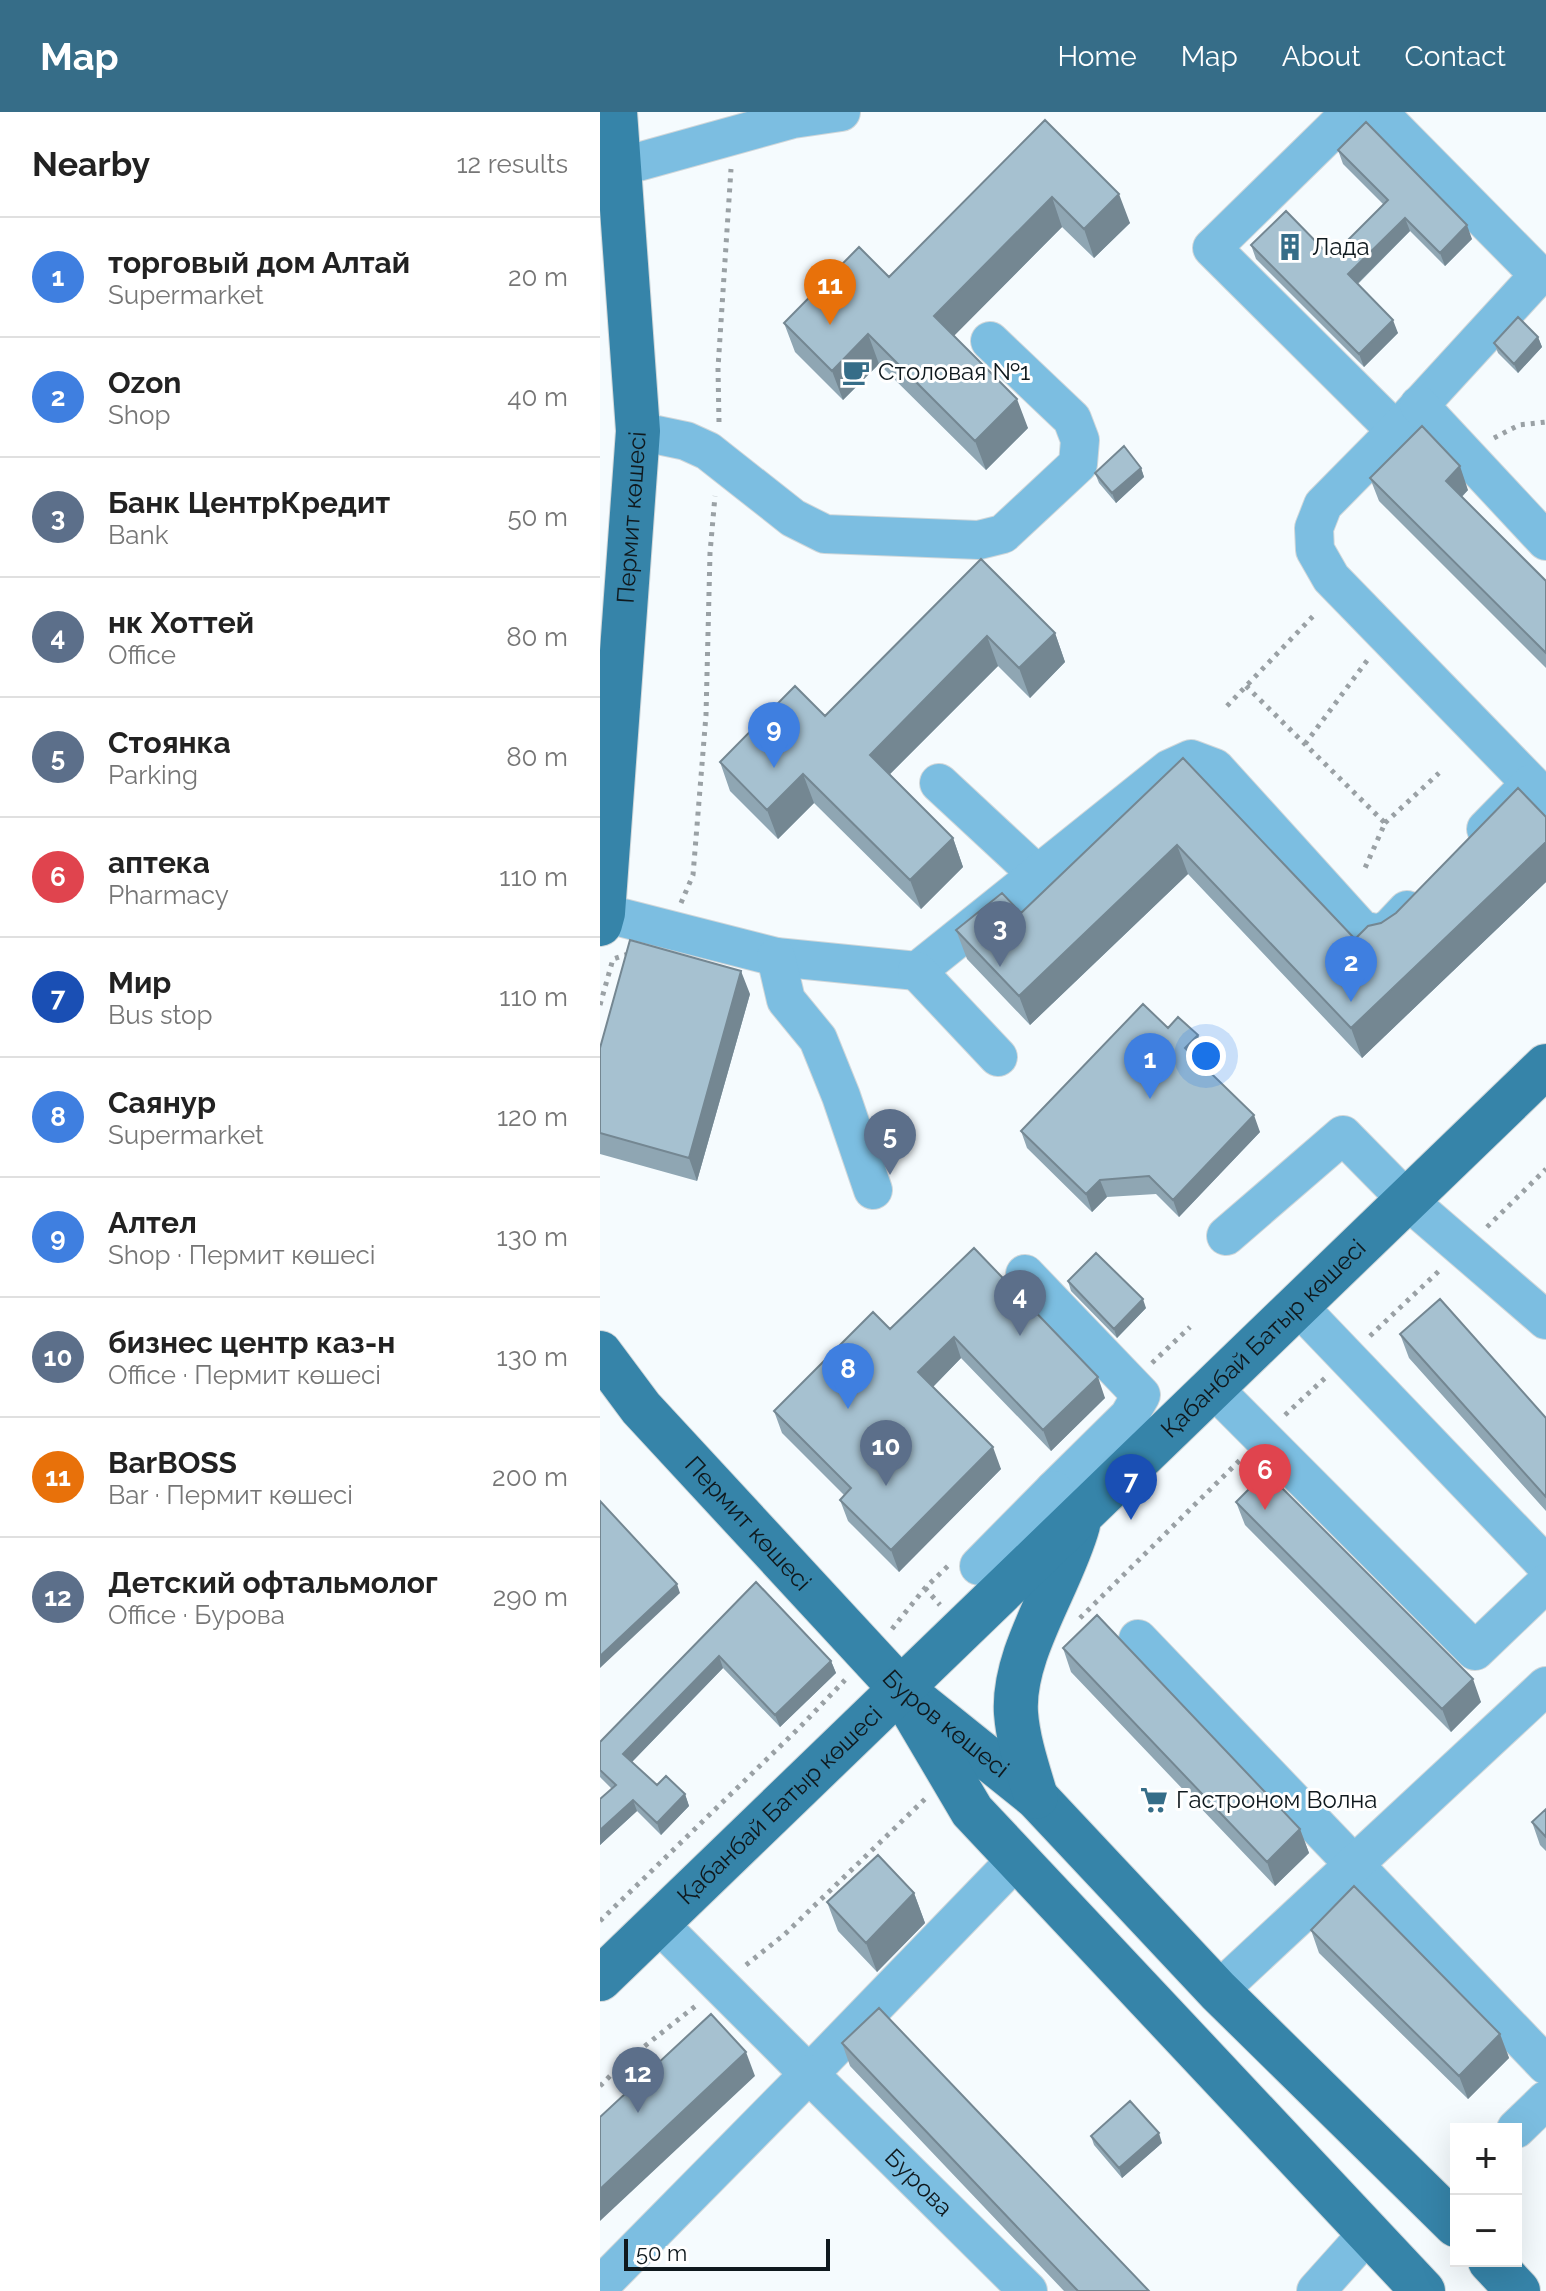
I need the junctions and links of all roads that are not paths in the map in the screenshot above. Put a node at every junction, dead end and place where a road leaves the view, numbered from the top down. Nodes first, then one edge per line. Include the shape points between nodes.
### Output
1 (615, 112) edge
2 (841, 112) edge
3 (1351, 112) edge
4 (1378, 112) edge
5 (620, 167) junction
6 (990, 341) dead end
7 (1408, 418) junction
8 (638, 431) junction
9 (1546, 541) edge
10 (939, 783) dead end
11 (1538, 792) edge
12 (1466, 850) edge
13 (1037, 874) junction
14 (1434, 883) edge
15 (602, 918) edge
16 (776, 957) junction
17 (917, 971) junction
18 (998, 1057) dead end
19 (1546, 1066) edge
20 (873, 1190) dead end
21 (1407, 1200) junction
22 (1226, 1236) dead end
23 (1025, 1274) dead end
24 (1297, 1305) junction
25 (1546, 1320) edge
26 (600, 1353) edge
27 (1212, 1387) junction
28 (1067, 1502) junction
29 (968, 1561) road end
30 (1546, 1565) edge
31 (1546, 1583) edge
32 (1138, 1639) dead end
33 (1546, 1686) edge
34 (900, 1688) junction
35 (1036, 1797) junction
36 (1017, 1859) junction
37 (1354, 1863) junction
38 (658, 1923) junction
39 (600, 1979) edge
40 (1218, 1991) junction
41 (1546, 2065) edge
42 (809, 2074) junction
43 (1546, 2100) edge
44 (1522, 2123) edge
45 (1450, 2206) edge
46 (1368, 2233) junction
47 (1496, 2267) edge
48 (600, 2286) edge
49 (1014, 2287) edge
50 (1316, 2291) edge
51 (1423, 2291) edge
52 (1518, 2291) edge

1 - 5 main road, Пермит көшесі
2 - 5 street via 793,119
3 - 7 street via 1212,248
4 - 7 street via 1539,275
5 - 8 main road, Пермит көшесі
6 - 8 street via 1072,419 1080,440 1078,464 1003,534 979,540 825,534 793,518 708,451
7 - 9 street
7 - 11 street via 1323,505 1314,528 1315,550 1331,578
8 - 15 main road, Пермит көшесі
10 - 13 street
11 - 12 street
13 - 14 street via 1169,769 1191,759 1215,768 1362,930 1380,934 1391,927
13 - 17 street
15 - 16 street
16 - 17 street
16 - 20 street via 786,1000 818,1039
17 - 18 street
19 - 21 main road, Қабанбай Батыр көшесі
21 - 22 street via 1343,1135
21 - 24 main road, Қабанбай Батыр көшесі
21 - 25 street
23 - 28 street via 1141,1395
24 - 27 main road, Қабанбай Батыр көшесі
24 - 30 street
26 - 34 main road, Пермит көшесі via 641,1408
27 - 28 main road, Қабанбай Батыр көшесі
27 - 31 street via 1475,1651
28 - 29 street
28 - 34 main road, Қабанбай Батыр көшесі
28 - 35 main road via 1071,1550 1018,1678 1016,1712
32 - 37 street
33 - 37 street
34 - 35 main road, Буров көшесі
34 - 36 main road, Буров көшесі via 972,1811
34 - 38 main road, Қабанбай Батыр көшесі
35 - 40 main road, Буров көшесі
36 - 42 street
36 - 46 main road, Буров көшесі
37 - 40 street
37 - 41 street
38 - 39 main road, Қабанбай Батыр көшесі
38 - 42 street, Бурова
40 - 45 main road, Буров көшесі
42 - 48 street
42 - 49 street, Бурова
43 - 44 street
46 - 50 street
46 - 51 main road, Буров көшесі
47 - 52 main road

